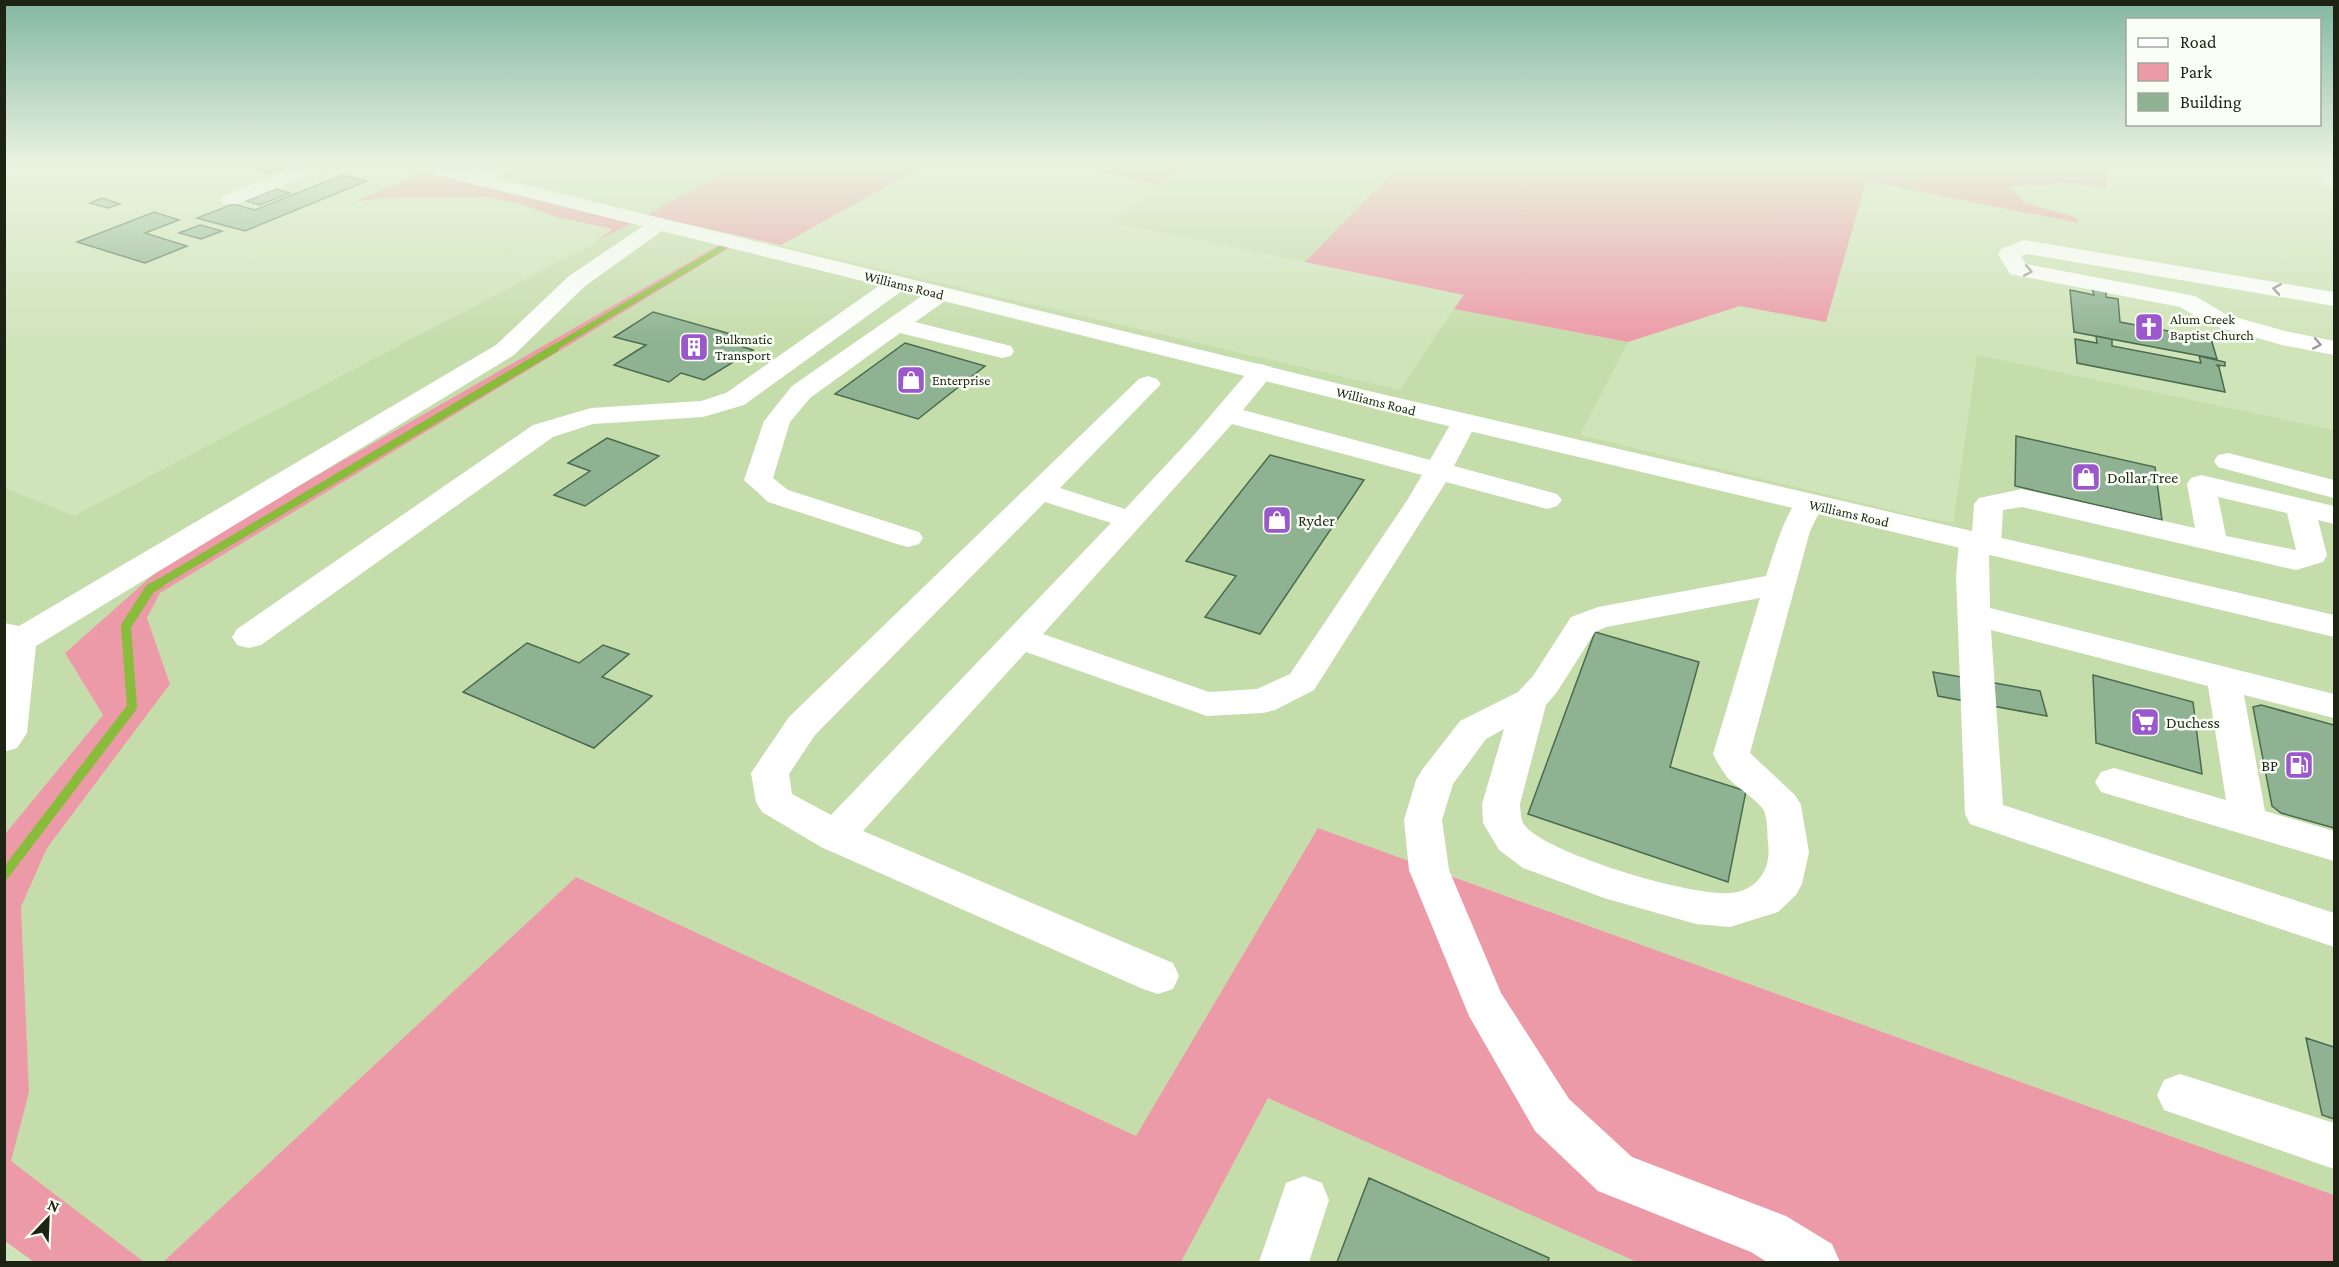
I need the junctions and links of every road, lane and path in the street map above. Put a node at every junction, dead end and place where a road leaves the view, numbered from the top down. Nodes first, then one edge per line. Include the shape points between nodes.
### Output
1 (659, 224) joint
2 (898, 283) junction
3 (940, 294) junction
4 (2334, 299) edge
5 (896, 325) junction
6 (2334, 348) edge
7 (1002, 351) dead end
8 (1261, 372) junction
9 (1148, 384) dead end
10 (1227, 414) junction
11 (1464, 422) junction
12 (2228, 461) dead end
13 (1437, 471) junction
14 (2334, 489) edge
15 (1040, 491) junction
16 (1547, 500) dead end
17 (1809, 504) junction
18 (2300, 507) junction
19 (2334, 515) edge
20 (1131, 520) junction
21 (908, 538) dead end
22 (2212, 541) junction
23 (1980, 544) junction
24 (1779, 584) junction
25 (1974, 615) junction
26 (2334, 626) edge
27 (249, 637) dead end
28 (1022, 639) junction
29 (10, 641) edge
30 (2223, 678) junction
31 (1530, 701) junction
32 (2334, 706) edge
33 (4, 739) edge
34 (2114, 782) dead end
35 (2248, 821) junction
36 (835, 836) junction
37 (2334, 846) edge
38 (2334, 930) edge
39 (1158, 976) dead end
40 (2180, 1095) dead end
41 (2334, 1146) edge
42 (1304, 1200) dead end
43 (1284, 1263) edge
44 (1814, 1263) edge

1 - 2 main road, Williams Road
1 - 29 main road via 578,281 505,350
2 - 3 main road, Williams Road
2 - 27 main road via 735,399 703,409 591,416 543,431
3 - 5 main road
3 - 8 main road, Williams Road
4 -> 6 main road via 2024,248 2009,254 2018,269 2187,301 2219,320
5 - 7 main road
5 - 21 main road via 801,392 777,421 758,480 778,496
8 - 10 main road
8 - 11 main road, Williams Road
9 - 15 main road
10 - 13 main road
10 - 20 main road
11 - 13 main road
11 - 17 main road, Williams Road
12 - 14 main road
13 - 16 main road
13 - 28 main road via 1423,499 1302,681 1263,701 1207,704
15 - 20 main road
15 - 36 main road via 802,726 770,773 775,802
17 - 23 main road, Williams Road
17 - 24 main road via 1795,531
18 - 19 main road
18 - 22 main road via 2312,555 2296,561
18 - 22 main road via 2200,484
20 - 28 main road
22 - 23 main road via 2022,498 1989,504
23 - 25 main road
23 - 26 main road, Williams Road
24 - 31 main road via 1598,618 1583,625
24 - 31 main road via 1731,754 1782,805 1790,852 1782,885 1764,900 1730,910 1696,907 1618,887 1537,857 1513,839 1502,823 1501,804
25 - 30 main road
25 - 38 main road via 1984,814
28 - 36 main road
29 - 33 main road via 9,733
30 - 32 main road
30 - 35 main road
31 - 44 main road via 1473,730 1435,780 1423,820 1429,870 1484,1003 1552,1115 1615,1174 1768,1234
34 - 35 main road
35 - 37 main road
36 - 39 main road
40 - 41 main road
42 - 43 main road

